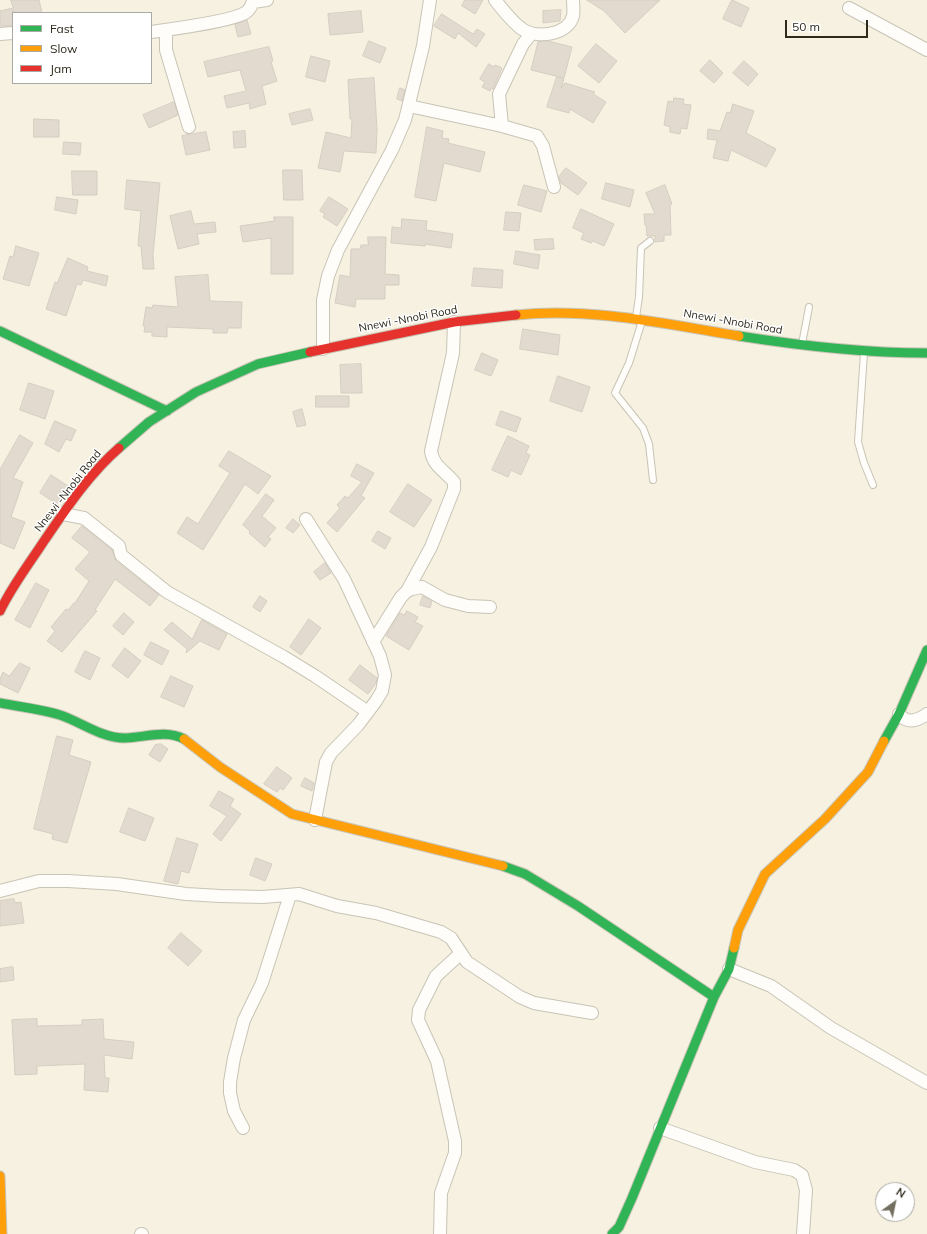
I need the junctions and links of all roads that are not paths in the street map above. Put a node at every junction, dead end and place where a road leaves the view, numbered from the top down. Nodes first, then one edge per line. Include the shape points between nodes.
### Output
1 (267, 0) edge
2 (430, 0) edge
3 (495, 0) edge
4 (573, 0) edge
5 (253, 1) edge
6 (849, 8) dead end
7 (166, 30) junction
8 (152, 32) edge
9 (12, 33) edge
10 (0, 34) edge
11 (531, 34) junction
12 (927, 50) edge
13 (409, 106) junction
14 (502, 126) junction
15 (189, 127) dead end
16 (554, 187) dead end
17 (650, 241) dead end
18 (809, 307) dead end
19 (639, 319) junction
20 (454, 322) junction
21 (0, 331) edge
22 (802, 345) junction
23 (322, 349) junction
24 (864, 351) junction
25 (927, 353) edge
26 (167, 411) junction
27 (652, 480) dead end
28 (873, 485) dead end
29 (63, 514) junction
30 (306, 519) dead end
31 (407, 590) junction
32 (490, 607) dead end
33 (0, 611) edge
34 (374, 642) junction
35 (927, 650) edge
36 (0, 703) edge
37 (368, 712) junction
38 (899, 714) junction
39 (927, 714) edge
40 (315, 820) junction
41 (0, 891) edge
42 (290, 895) junction
43 (460, 954) junction
44 (729, 969) junction
45 (714, 997) junction
46 (592, 1013) dead end
47 (927, 1083) edge
48 (243, 1128) dead end
49 (660, 1128) junction
50 (0, 1176) edge
51 (2, 1234) edge
52 (440, 1234) edge
53 (612, 1234) edge
54 (803, 1234) edge

1 - 5 street
2 - 13 street via 423,46
3 - 11 street via 517,25
4 - 11 street via 573,16 562,30 543,35
5 - 7 street via 250,9 244,13 223,20
6 - 12 street
7 - 8 street
7 - 15 street via 166,50
9 - 10 street
11 - 14 street via 523,44 499,94
13 - 14 street
13 - 23 street via 392,150 349,228 328,276 323,300
14 - 16 street via 532,134 540,140
17 - 19 lane via 641,248
18 - 22 lane
19 - 20 street, Nnewi -Nnobi Road via 543,312
19 - 22 street, Nnewi -Nnobi Road
19 - 27 lane via 629,363 615,393 643,428 649,444
20 - 23 street, Nnewi -Nnobi Road
20 - 31 street via 452,359 431,451 432,459 437,466 454,482 454,489 431,547
21 - 26 street
22 - 24 street, Nnewi -Nnobi Road
23 - 26 street, Nnewi -Nnobi Road via 258,364 196,392
24 - 25 street, Nnewi -Nnobi Road
24 - 28 lane via 858,442
26 - 29 street, Nnewi -Nnobi Road via 149,422 104,462
29 - 33 street, Nnewi -Nnobi Road via 9,593
29 - 37 street via 84,518 119,546 122,555 167,592 290,661
30 - 34 street via 344,579
31 - 32 street via 422,587 445,600 468,606
31 - 34 street
34 - 37 street via 385,675 382,691
35 - 38 street
36 - 40 street via 60,715 105,734 122,738 176,735 190,742 220,767 292,814
37 - 40 street via 326,762
38 - 39 street via 902,719 909,721 918,720
38 - 44 street via 868,772 825,818 765,874 738,930
40 - 45 street via 492,862 525,874 578,906
41 - 42 street via 39,881 68,881 117,884 186,894 263,897
42 - 43 street via 299,894 441,932 451,938
42 - 48 street via 262,983 244,1020 234,1058 230,1093 234,1111
43 - 46 street via 467,962 520,997 534,1003
43 - 52 street via 436,976 418,1015 420,1027 436,1061 455,1141 454,1153 441,1193
44 - 45 street
44 - 47 street via 771,986 831,1028
45 - 49 street
49 - 53 street via 619,1227
49 - 54 street via 755,1162 794,1170 802,1175 806,1190
50 - 51 street

